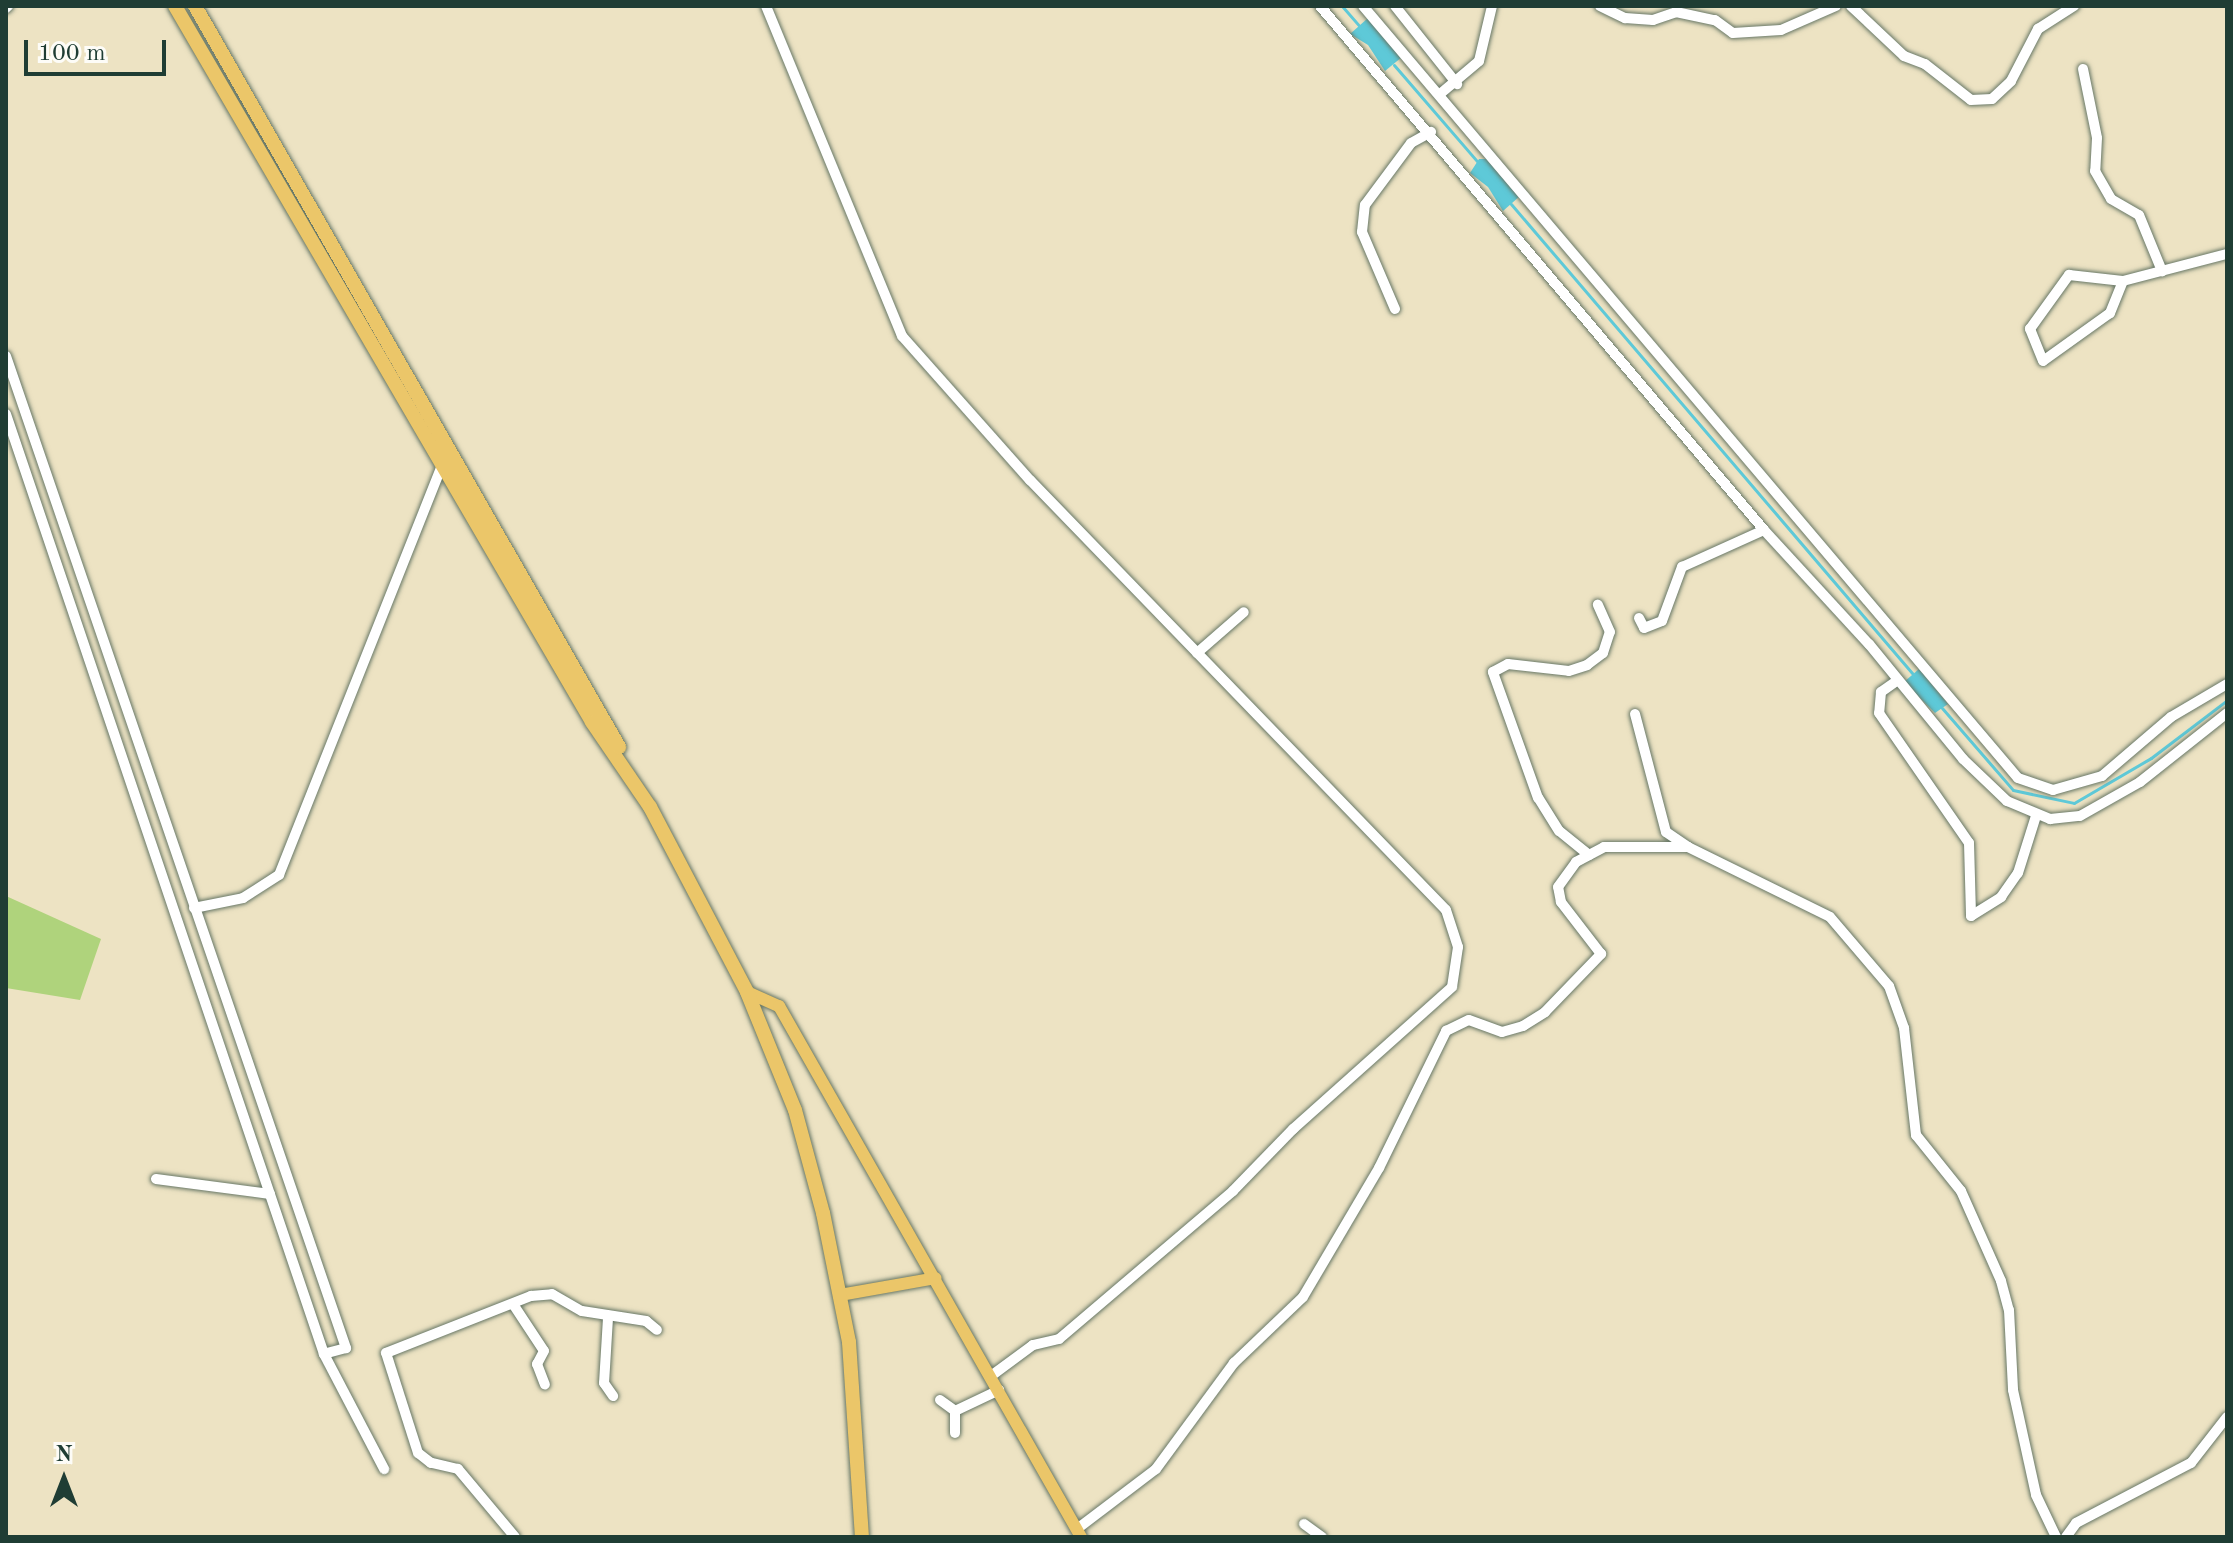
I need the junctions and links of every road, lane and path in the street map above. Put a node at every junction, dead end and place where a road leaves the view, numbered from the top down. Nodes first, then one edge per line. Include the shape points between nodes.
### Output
1 (175, 6) edge
2 (195, 6) edge
3 (766, 6) edge
4 (1320, 6) edge
5 (1363, 6) edge
6 (1395, 6) edge
7 (1492, 6) edge
8 (1600, 6) edge
9 (1836, 6) edge
10 (1851, 6) edge
11 (2074, 6) edge
12 (1674, 9) edge
13 (2083, 69) dead end
14 (1457, 84) junction
15 (1440, 94) junction
16 (1431, 132) junction
17 (2227, 254) edge
18 (2162, 271) junction
19 (2123, 281) junction
20 (1395, 309) dead end
21 (6, 356) edge
22 (6, 414) edge
23 (442, 466) junction
24 (1764, 530) junction
25 (1598, 605) dead end
26 (1244, 612) dead end
27 (1639, 618) dead end
28 (1197, 653) junction
29 (1898, 680) junction
30 (2227, 684) edge
31 (2227, 713) edge
32 (1635, 714) dead end
33 (632, 776) junction
34 (2036, 816) junction
35 (1688, 847) junction
36 (1589, 855) junction
37 (194, 908) junction
38 (747, 992) junction
39 (156, 1179) dead end
40 (270, 1194) junction
41 (936, 1278) junction
42 (840, 1295) junction
43 (513, 1304) junction
44 (608, 1318) junction
45 (657, 1330) dead end
46 (324, 1354) junction
47 (991, 1376) junction
48 (545, 1385) dead end
49 (999, 1390) junction
50 (613, 1396) dead end
51 (940, 1400) dead end
52 (955, 1411) junction
53 (2227, 1417) edge
54 (955, 1433) dead end
55 (384, 1469) dead end
56 (1304, 1524) dead end
57 (1079, 1533) edge
58 (515, 1537) edge
59 (862, 1537) edge
60 (1322, 1537) edge
61 (2056, 1537) edge
62 (2066, 1537) edge

1 - 23 highway
2 - 33 highway via 603,715
3 - 28 street via 902,336 1030,480
4 - 16 street
5 - 15 street
6 - 14 street
7 - 14 street via 1479,61
8 - 12 street via 1625,18 1653,20
9 - 12 street via 1781,30 1733,33 1715,20
10 - 11 street via 1904,56 1925,64 1971,100 1992,99 2011,81 2038,29
13 - 18 street via 2097,138 2095,171 2111,199 2139,215
14 - 15 street
15 - 30 street via 2018,778 2053,790 2102,776 2171,717
16 - 20 street via 1411,143 1365,205 1362,232
16 - 24 street
17 - 18 street
18 - 19 street
19 - 19 street via 2069,275 2030,329 2043,361 2110,313
21 - 37 street
22 - 40 street
23 - 33 highway via 592,722
23 - 37 street via 279,875 243,898
24 - 27 street via 1682,567 1662,621 1644,628
24 - 29 street
25 - 36 street via 1610,632 1603,653 1587,665 1569,671 1508,664 1493,672 1538,798 1559,831
26 - 28 street
28 - 47 street via 1446,910 1458,947 1452,987 1293,1129 1233,1191 1059,1339 1033,1345
29 - 34 street via 1963,759 2007,801
29 - 34 street via 1881,692 1879,713 1969,843 1971,916 2001,897 2018,873
31 - 34 street via 2104,804 2080,816
32 - 35 street via 1666,832
33 - 38 highway
35 - 36 street via 1604,847
35 - 61 street via 1830,917 1889,986 1904,1028 1916,1135 1961,1191 2001,1281 2009,1310 2013,1390 2036,1495
36 - 57 street via 1576,862 1558,887 1561,902 1601,954 1545,1012 1523,1026 1502,1032 1469,1020 1446,1031 1379,1168 1303,1297 1234,1363 1156,1469
37 - 46 street via 346,1348
38 - 41 main road via 779,1006
38 - 42 highway via 811,1162
39 - 40 street
40 - 46 street
41 - 42 main road
41 - 47 main road
42 - 59 highway via 861,1470
43 - 44 street via 552,1294
43 - 48 street via 544,1351 537,1364
43 - 58 street via 386,1353 418,1453 431,1463 458,1469
44 - 45 street via 646,1321
44 - 50 street via 604,1383
46 - 55 street
47 - 49 main road
49 - 52 street
49 - 57 main road
51 - 52 street
52 - 54 street
53 - 62 street via 2191,1463 2076,1523
56 - 60 street

